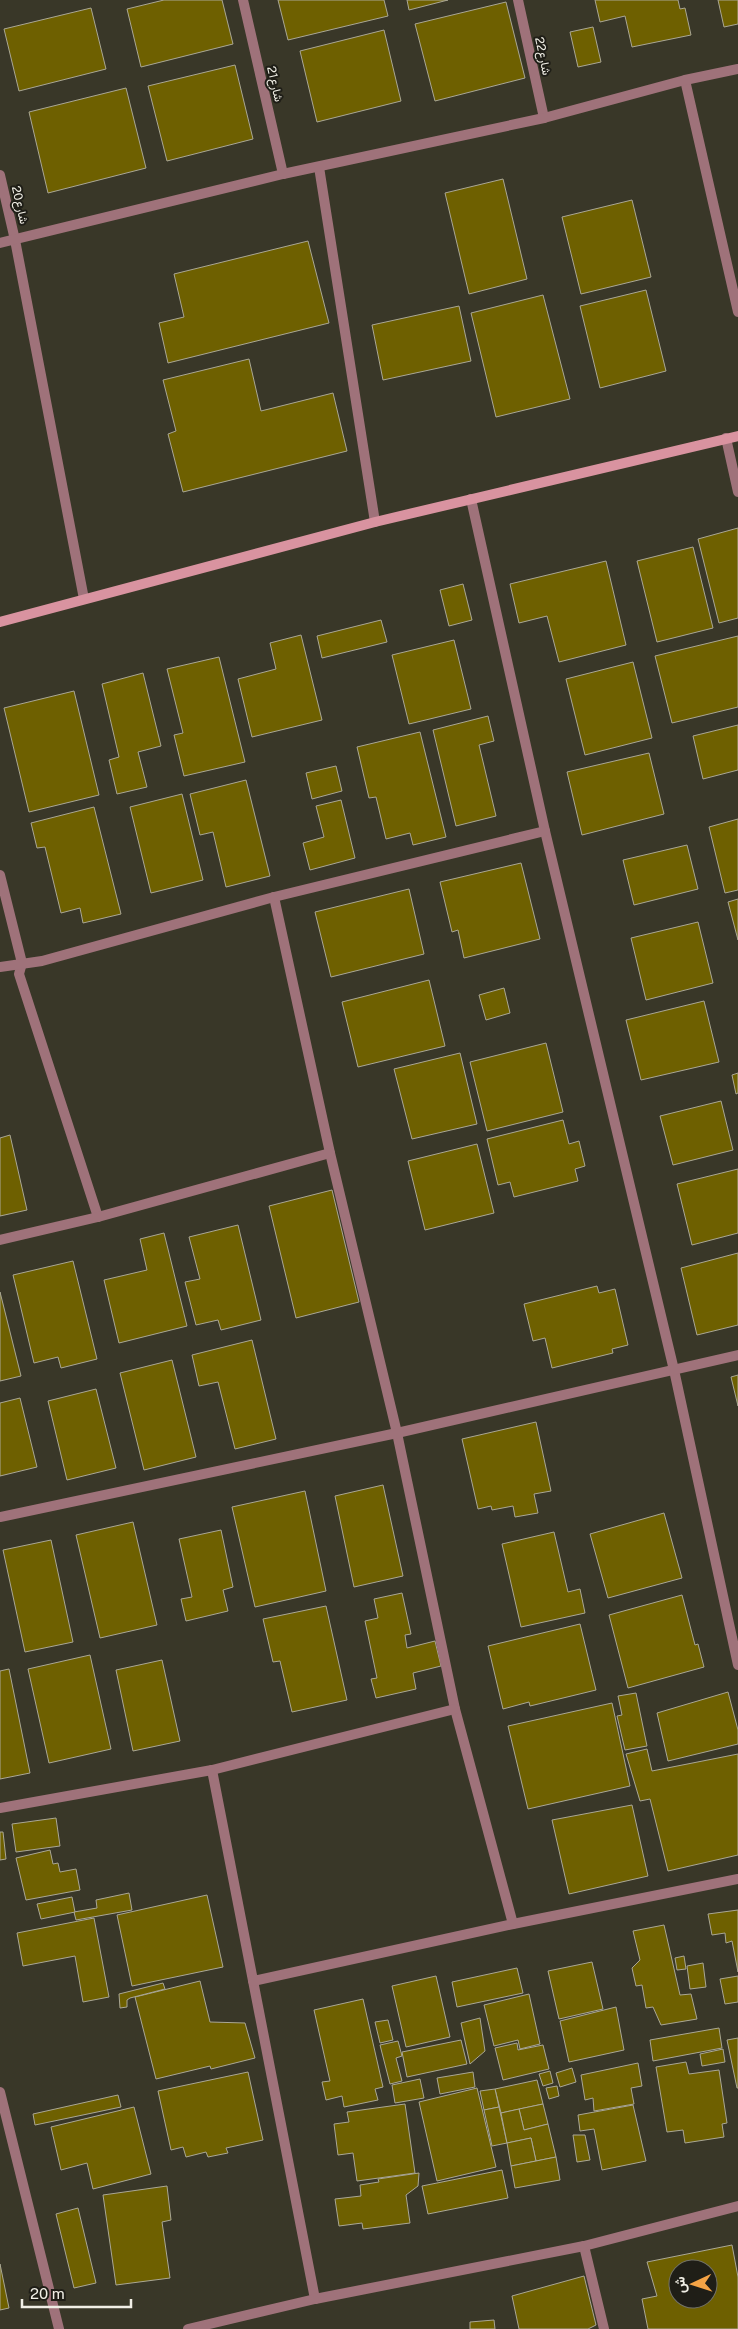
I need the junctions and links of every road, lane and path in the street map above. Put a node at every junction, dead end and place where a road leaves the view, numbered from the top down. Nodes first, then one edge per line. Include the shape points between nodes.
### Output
1 (243, 0) edge
2 (518, 0) edge
3 (738, 69) edge
4 (686, 80) junction
5 (544, 118) junction
6 (319, 167) junction
7 (283, 174) junction
8 (0, 175) edge
9 (15, 240) junction
10 (0, 243) edge
11 (738, 312) edge
12 (738, 436) edge
13 (726, 438) junction
14 (738, 492) edge
15 (471, 499) junction
16 (375, 522) junction
17 (84, 599) junction
18 (0, 622) edge
19 (545, 831) junction
20 (0, 875) edge
21 (274, 897) junction
22 (22, 963) junction
23 (0, 966) edge
24 (330, 1153) junction
25 (98, 1217) junction
26 (0, 1240) edge
27 (738, 1355) edge
28 (674, 1370) junction
29 (397, 1432) junction
30 (0, 1516) edge
31 (738, 1665) edge
32 (455, 1709) junction
33 (212, 1770) junction
34 (0, 1808) edge
35 (738, 1879) edge
36 (513, 1924) junction
37 (253, 1982) junction
38 (0, 2092) edge
39 (738, 2206) edge
40 (584, 2246) junction
41 (314, 2299) junction
42 (59, 2329) edge
43 (188, 2329) edge
44 (604, 2329) edge

1 - 7 street, شارع21
2 - 5 street, شارع22
3 - 4 street
4 - 5 street
4 - 11 street
5 - 6 street
6 - 7 street
6 - 16 street
7 - 9 street
8 - 9 street, شارع20
9 - 10 street
9 - 17 street, شارع20
12 - 13 street
13 - 14 street
13 - 15 street
15 - 16 street
15 - 19 street
16 - 17 street
17 - 18 street
19 - 21 street
19 - 28 street
20 - 22 street
21 - 22 street via 42,961
21 - 24 street
22 - 23 street
22 - 25 street via 19,974
24 - 25 street
24 - 29 street
25 - 26 street
27 - 28 street
28 - 29 street
28 - 31 street
29 - 30 street
29 - 32 street
32 - 33 street
32 - 36 street
33 - 34 street
33 - 37 street
35 - 36 street
36 - 37 street
37 - 41 street
38 - 42 street
39 - 40 street
40 - 41 street
40 - 44 street
41 - 43 street

